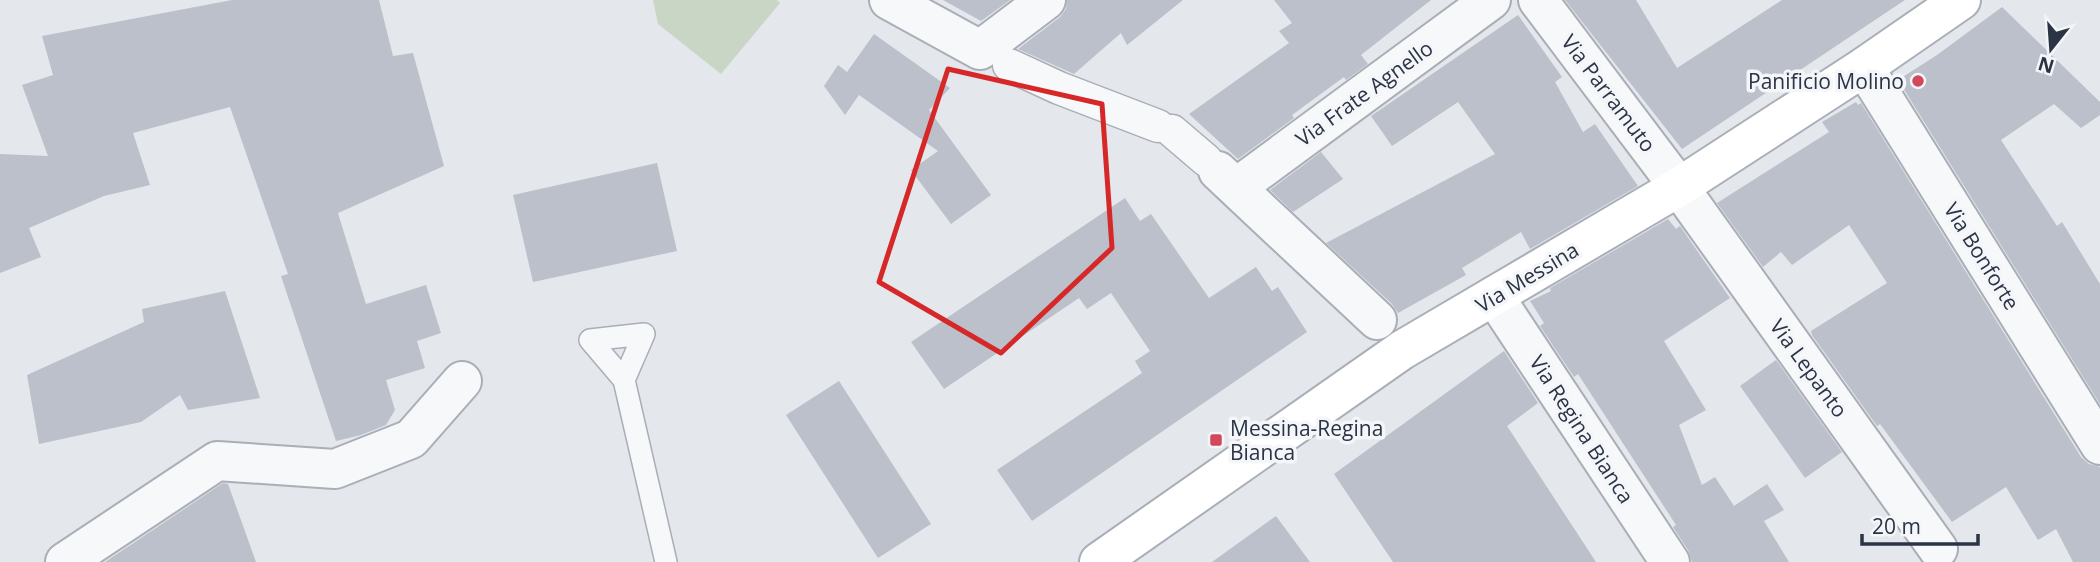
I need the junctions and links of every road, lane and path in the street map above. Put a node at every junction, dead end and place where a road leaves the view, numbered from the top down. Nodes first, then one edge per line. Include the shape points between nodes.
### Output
1 (889, 0) edge
2 (1046, 0) edge
3 (1491, 0) edge
4 (1538, 0) edge
5 (1961, 0) edge
6 (994, 58) junction
7 (1864, 67) junction
8 (1220, 173) junction
9 (1679, 187) junction
10 (1494, 296) junction
11 (1377, 320) dead end
12 (624, 380) dead end
13 (462, 381) dead end
14 (2100, 445) edge
15 (1938, 549) dead end
16 (65, 562) edge
17 (666, 562) edge
18 (1099, 562) edge
19 (1670, 562) edge

1 - 6 street
2 - 6 street
3 - 8 street, Via Frate Agnello
4 - 9 street, Via Parramuto
5 - 7 main road, Via Messina
6 - 8 street via 1165,129
7 - 9 main road, Via Messina
7 - 14 street, Via Bonforte
8 - 11 street
9 - 10 main road, Via Messina
9 - 15 street, Via Lepanto
10 - 18 main road, Via Messina via 1402,350
10 - 19 street, Via Regina Bianca
12 - 17 lane
13 - 16 street via 411,439 335,469 217,461

